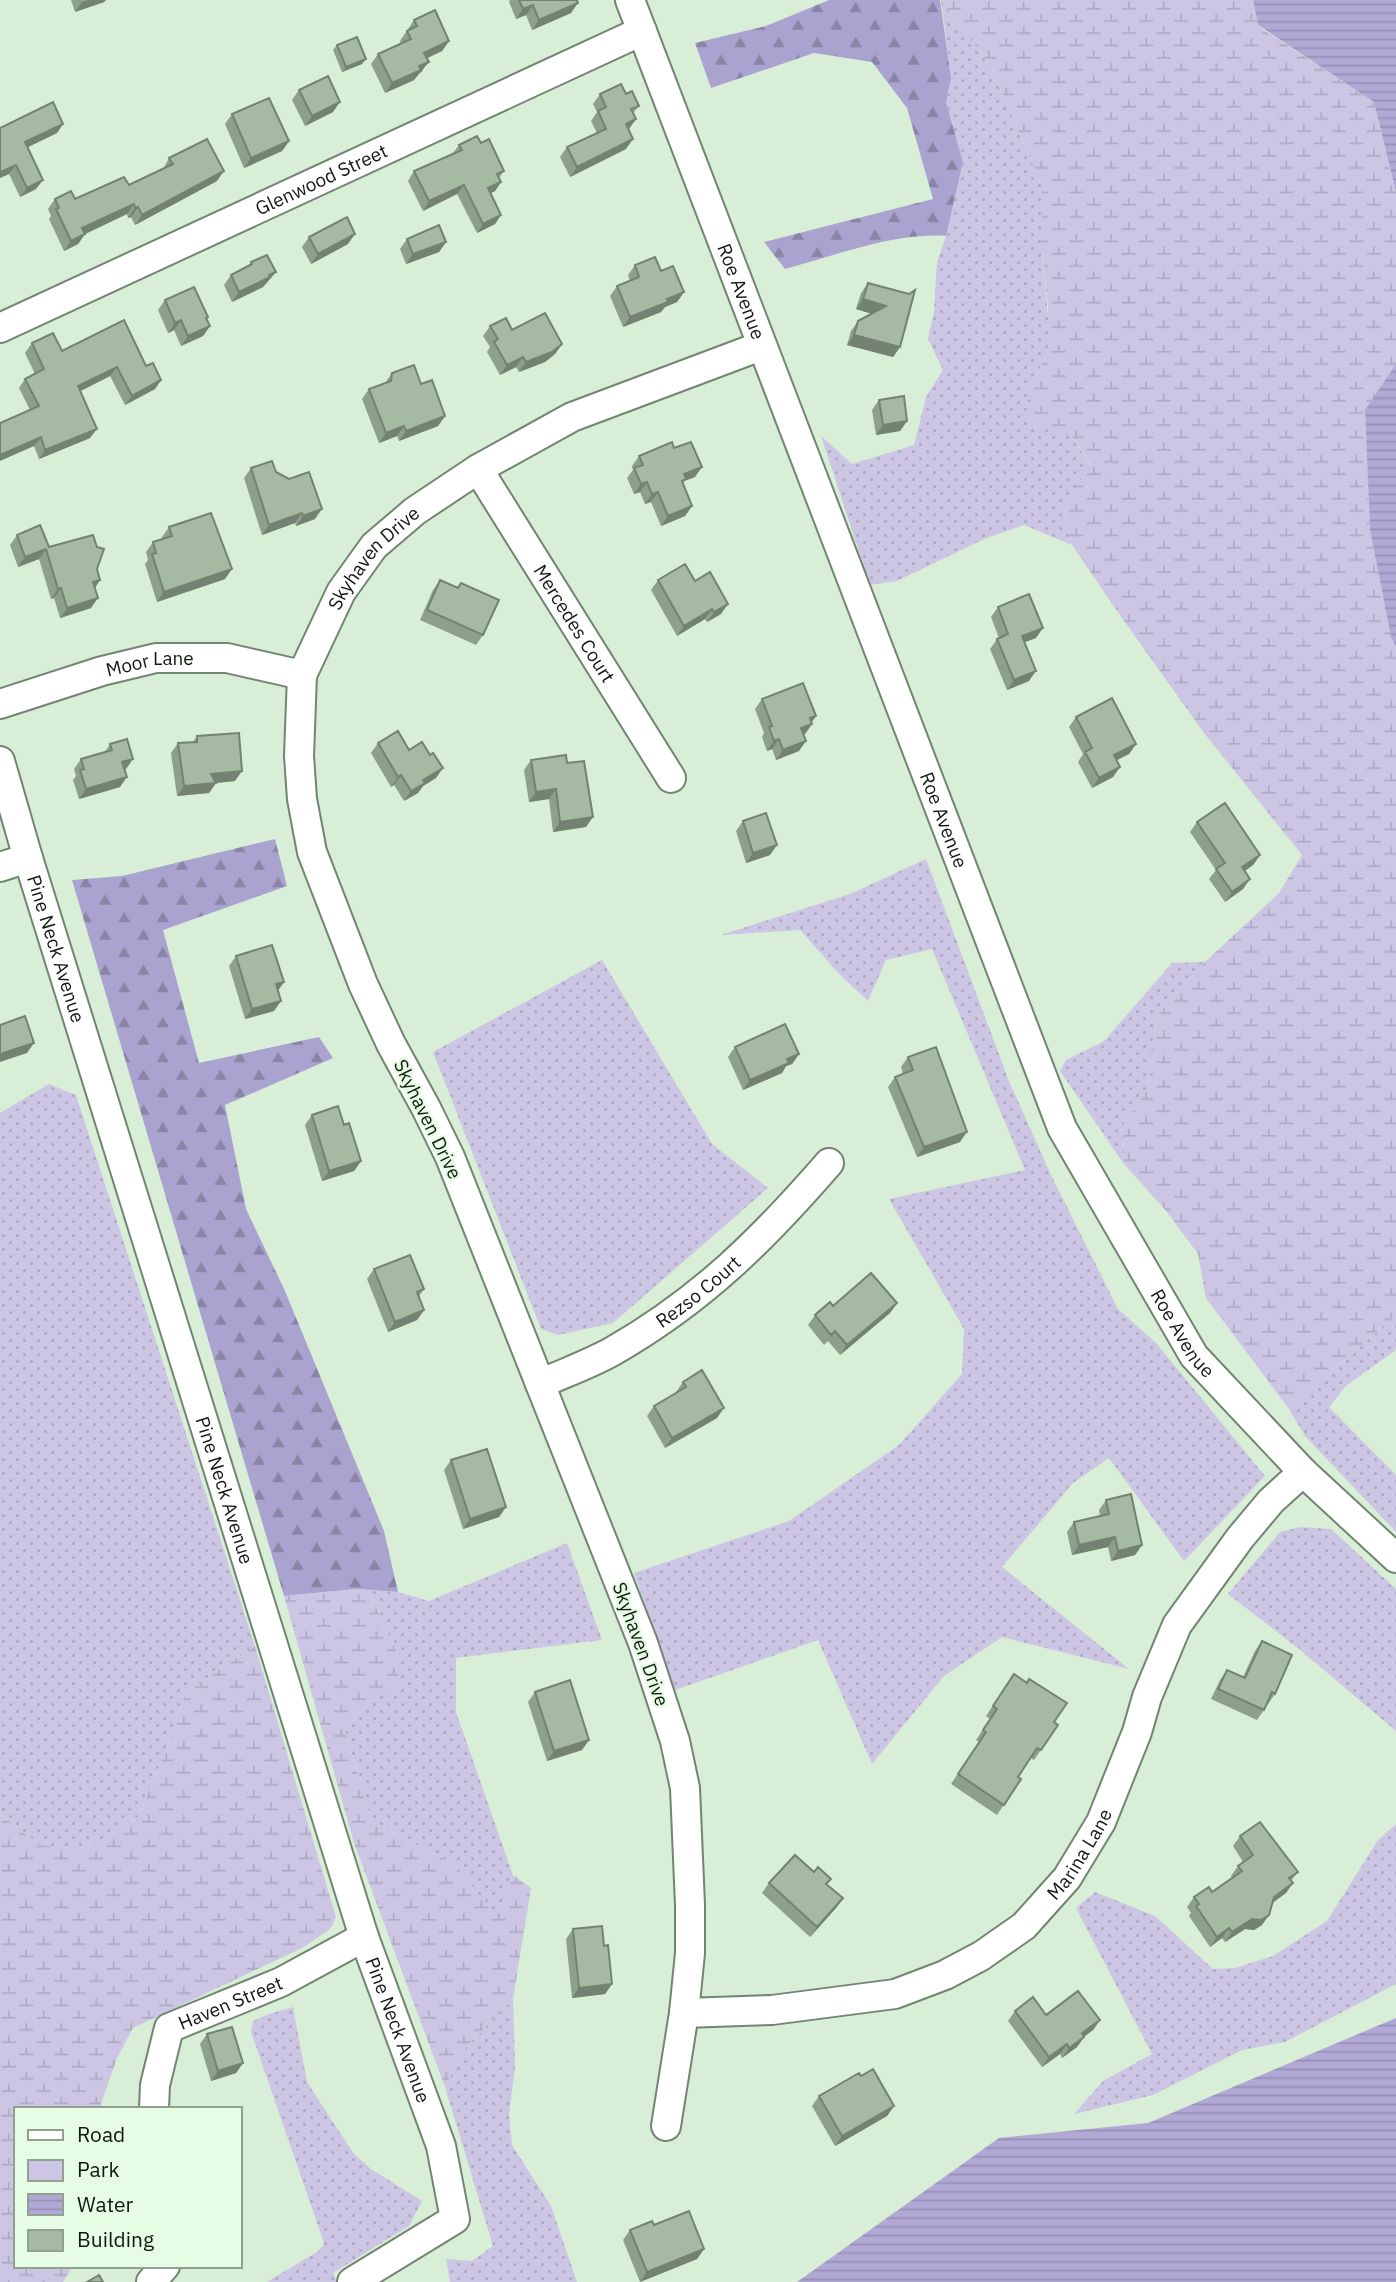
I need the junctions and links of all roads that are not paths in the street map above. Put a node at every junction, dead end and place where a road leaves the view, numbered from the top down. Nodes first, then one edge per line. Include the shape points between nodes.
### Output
1 (629, 0) edge
2 (642, 31) junction
3 (0, 328) edge
4 (761, 346) junction
5 (478, 469) junction
6 (302, 675) junction
7 (0, 704) edge
8 (0, 761) edge
9 (671, 778) dead end
10 (28, 858) junction
11 (0, 867) edge
12 (829, 1163) dead end
13 (540, 1384) junction
14 (1303, 1472) junction
15 (1396, 1558) edge
16 (364, 1937) junction
17 (684, 2013) junction
18 (154, 2107) edge
19 (666, 2126) dead end
20 (163, 2268) edge
21 (151, 2282) edge
22 (352, 2282) edge

1 - 2 street, Roe Avenue
2 - 3 street, Glenwood Street
2 - 4 street, Roe Avenue
4 - 5 street, Skyhaven Drive via 572,417
4 - 14 street, Roe Avenue via 1062,1128 1194,1356
5 - 6 street, Skyhaven Drive via 415,511 374,546 341,592
5 - 9 street, Mercedes Court
6 - 7 street, Moor Lane via 227,658 156,658
6 - 13 street, Skyhaven Drive via 299,756 312,852 363,984 450,1157
8 - 10 street, Pine Neck Avenue
10 - 11 street
10 - 16 street, Pine Neck Avenue
12 - 13 street, Rezso Court via 775,1225 712,1284 611,1352
13 - 17 street, Skyhaven Drive via 643,1643 675,1741 684,1788 690,1905
14 - 15 street, Roe Avenue
14 - 17 street, Marina Lane via 1240,1538 1177,1625 1101,1822 1067,1878 1024,1926 945,1975 895,1994 772,2010
16 - 18 street, Haven Street via 281,1982 169,2028
16 - 22 street, Pine Neck Avenue via 441,2146 454,2219
17 - 19 street, Skyhaven Drive
20 - 21 street

